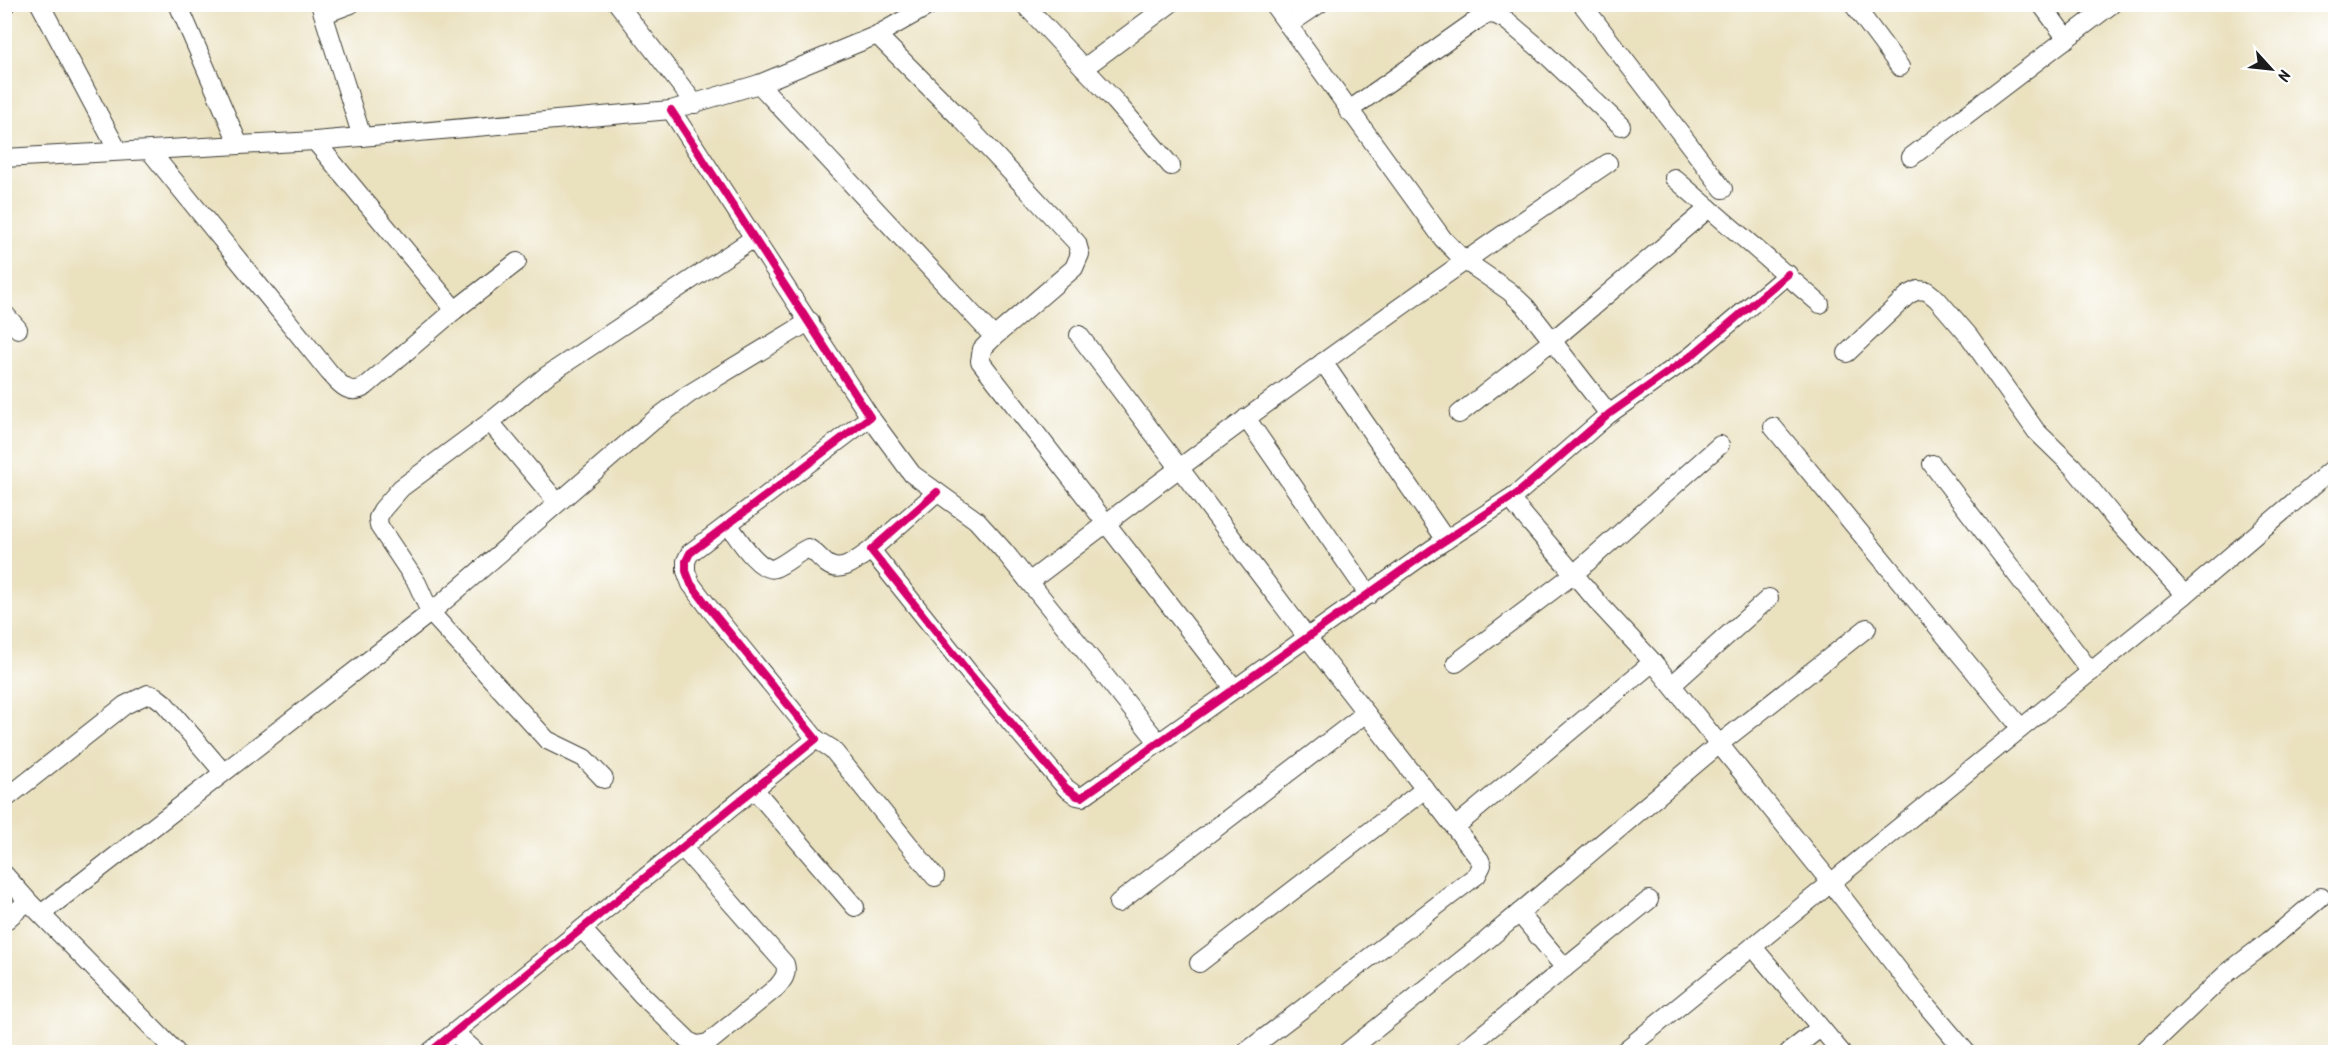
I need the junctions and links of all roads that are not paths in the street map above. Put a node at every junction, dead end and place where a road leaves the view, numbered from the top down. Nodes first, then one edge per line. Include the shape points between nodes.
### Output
1 (40, 4) edge
2 (178, 4) edge
3 (351, 4) edge
4 (618, 4) edge
5 (932, 4) edge
6 (1024, 4) edge
7 (1170, 4) edge
8 (1273, 4) edge
9 (1319, 4) edge
10 (1582, 4) edge
11 (1853, 4) edge
12 (2041, 4) edge
13 (2112, 4) edge
14 (322, 9) edge
15 (1288, 25) junction
16 (877, 35) junction
17 (2067, 39) junction
18 (1900, 67) dead end
19 (1084, 68) junction
20 (759, 84) junction
21 (695, 104) junction
22 (671, 110) junction
23 (1348, 111) junction
24 (1621, 126) dead end
25 (362, 137) junction
26 (315, 141) junction
27 (239, 145) junction
28 (118, 151) junction
29 (150, 151) junction
30 (1911, 157) dead end
31 (4, 158) edge
32 (1608, 163) dead end
33 (1171, 166) dead end
34 (1674, 178) dead end
35 (1723, 189) dead end
36 (1709, 208) junction
37 (754, 238) junction
38 (1464, 260) junction
39 (518, 262) dead end
40 (1788, 274) junction
41 (1820, 303) dead end
42 (455, 310) junction
43 (4, 313) edge
44 (810, 321) junction
45 (18, 329) dead end
46 (1079, 335) dead end
47 (994, 337) junction
48 (1552, 341) junction
49 (1847, 353) dead end
50 (1323, 362) junction
51 (1460, 414) dead end
52 (1609, 414) junction
53 (870, 417) junction
54 (1246, 418) junction
55 (490, 422) junction
56 (1773, 427) dead end
57 (1720, 445) dead end
58 (1932, 464) dead end
59 (2336, 466) edge
60 (1178, 468) junction
61 (937, 492) junction
62 (1510, 498) junction
63 (557, 502) junction
64 (1107, 522) junction
65 (728, 524) junction
66 (1446, 540) junction
67 (872, 550) junction
68 (1574, 574) junction
69 (1029, 582) junction
70 (2185, 594) junction
71 (1369, 595) junction
72 (1769, 598) dead end
73 (430, 612) junction
74 (1867, 628) dead end
75 (1307, 637) junction
76 (1653, 662) junction
77 (1456, 663) dead end
78 (2091, 672) junction
79 (1672, 686) junction
80 (1234, 688) junction
81 (1366, 713) junction
82 (2022, 728) junction
83 (816, 739) junction
84 (1159, 742) junction
85 (1718, 745) junction
86 (224, 772) junction
87 (604, 779) dead end
88 (754, 789) junction
89 (1425, 789) junction
90 (4, 800) edge
91 (1455, 827) junction
92 (682, 847) junction
93 (4, 874) edge
94 (935, 877) dead end
95 (1832, 884) junction
96 (2321, 897) dead end
97 (1649, 900) dead end
98 (1119, 903) dead end
99 (855, 907) dead end
100 (34, 908) junction
101 (1519, 913) junction
102 (4, 922) edge
103 (582, 929) junction
104 (1754, 947) junction
105 (1199, 963) dead end
106 (1565, 968) junction
107 (1820, 1028) junction
108 (454, 1033) junction
109 (1246, 1052) edge
110 (176, 1053) edge
111 (430, 1053) edge
112 (476, 1053) edge
113 (1347, 1053) edge
114 (1461, 1053) edge
115 (1623, 1053) edge
116 (1789, 1053) edge
117 (1841, 1053) edge
118 (1966, 1053) edge
119 (2144, 1053) edge

1 - 28 street
2 - 27 street
3 - 14 street
4 - 21 street
5 - 16 street
6 - 19 street
7 - 19 street
8 - 15 street
9 - 15 street
10 - 35 street
11 - 18 street
12 - 17 street
13 - 17 street
14 - 25 street
15 - 23 street
16 - 20 street
16 - 47 street via 1077,243 1080,254 1074,268
17 - 30 street
19 - 33 street
20 - 21 street
20 - 47 street
21 - 22 street
22 - 25 street
22 - 37 street
23 - 24 street via 1471,24 1494,14 1538,47
23 - 38 street via 1443,239
25 - 26 street
26 - 27 street
26 - 42 street
27 - 29 street
28 - 29 street
28 - 31 street
29 - 42 street via 345,388 356,391 366,386
32 - 38 street
34 - 36 street
36 - 40 street
36 - 48 street
37 - 44 street
37 - 55 street via 546,376
38 - 48 street via 1509,291
38 - 50 street
39 - 42 street
40 - 41 street
40 - 52 street via 1691,356
43 - 45 street
44 - 53 street
44 - 63 street via 689,394
46 - 60 street
47 - 64 street via 982,349 980,361
48 - 51 street
48 - 52 street
49 - 70 street via 1908,295 1927,291 1969,336 2037,431
50 - 54 street
50 - 66 street
52 - 62 street
53 - 61 street via 912,474
53 - 65 street
54 - 60 street
54 - 71 street
55 - 63 street
55 - 73 street via 401,488 378,518
56 - 82 street
57 - 68 street
58 - 78 street
59 - 70 street
60 - 64 street
60 - 75 street
61 - 67 street
61 - 69 street via 976,520
62 - 66 street
62 - 68 street
63 - 73 street
64 - 69 street
64 - 80 street
65 - 67 street via 767,568 774,568 808,548 836,568 845,567
65 - 83 street via 690,552 686,571 691,584
66 - 71 street
67 - 84 street via 1072,794 1088,794
68 - 76 street
68 - 77 street
69 - 84 street
70 - 78 street
71 - 75 street
72 - 79 street
73 - 86 street
73 - 87 street via 547,740 584,758
74 - 85 street
75 - 80 street
75 - 81 street
76 - 79 street
76 - 91 street
78 - 82 street
79 - 85 street
80 - 84 street
81 - 89 street
81 - 98 street
82 - 95 street
83 - 88 street
83 - 94 street via 832,749
85 - 95 street
85 - 101 street
86 - 90 street via 164,703 148,694 125,705
86 - 100 street
88 - 92 street
88 - 99 street
89 - 91 street
89 - 105 street
91 - 109 street via 1480,860 1477,875
92 - 103 street
92 - 103 street via 785,964 783,980 777,987 708,1043 697,1046 641,994
93 - 100 street
95 - 104 street
95 - 118 street
96 - 119 street via 2227,972
97 - 106 street
100 - 102 street
100 - 110 street
101 - 106 street
101 - 113 street
103 - 108 street
104 - 107 street
104 - 115 street
106 - 114 street
107 - 116 street
107 - 117 street
108 - 111 street
108 - 112 street

